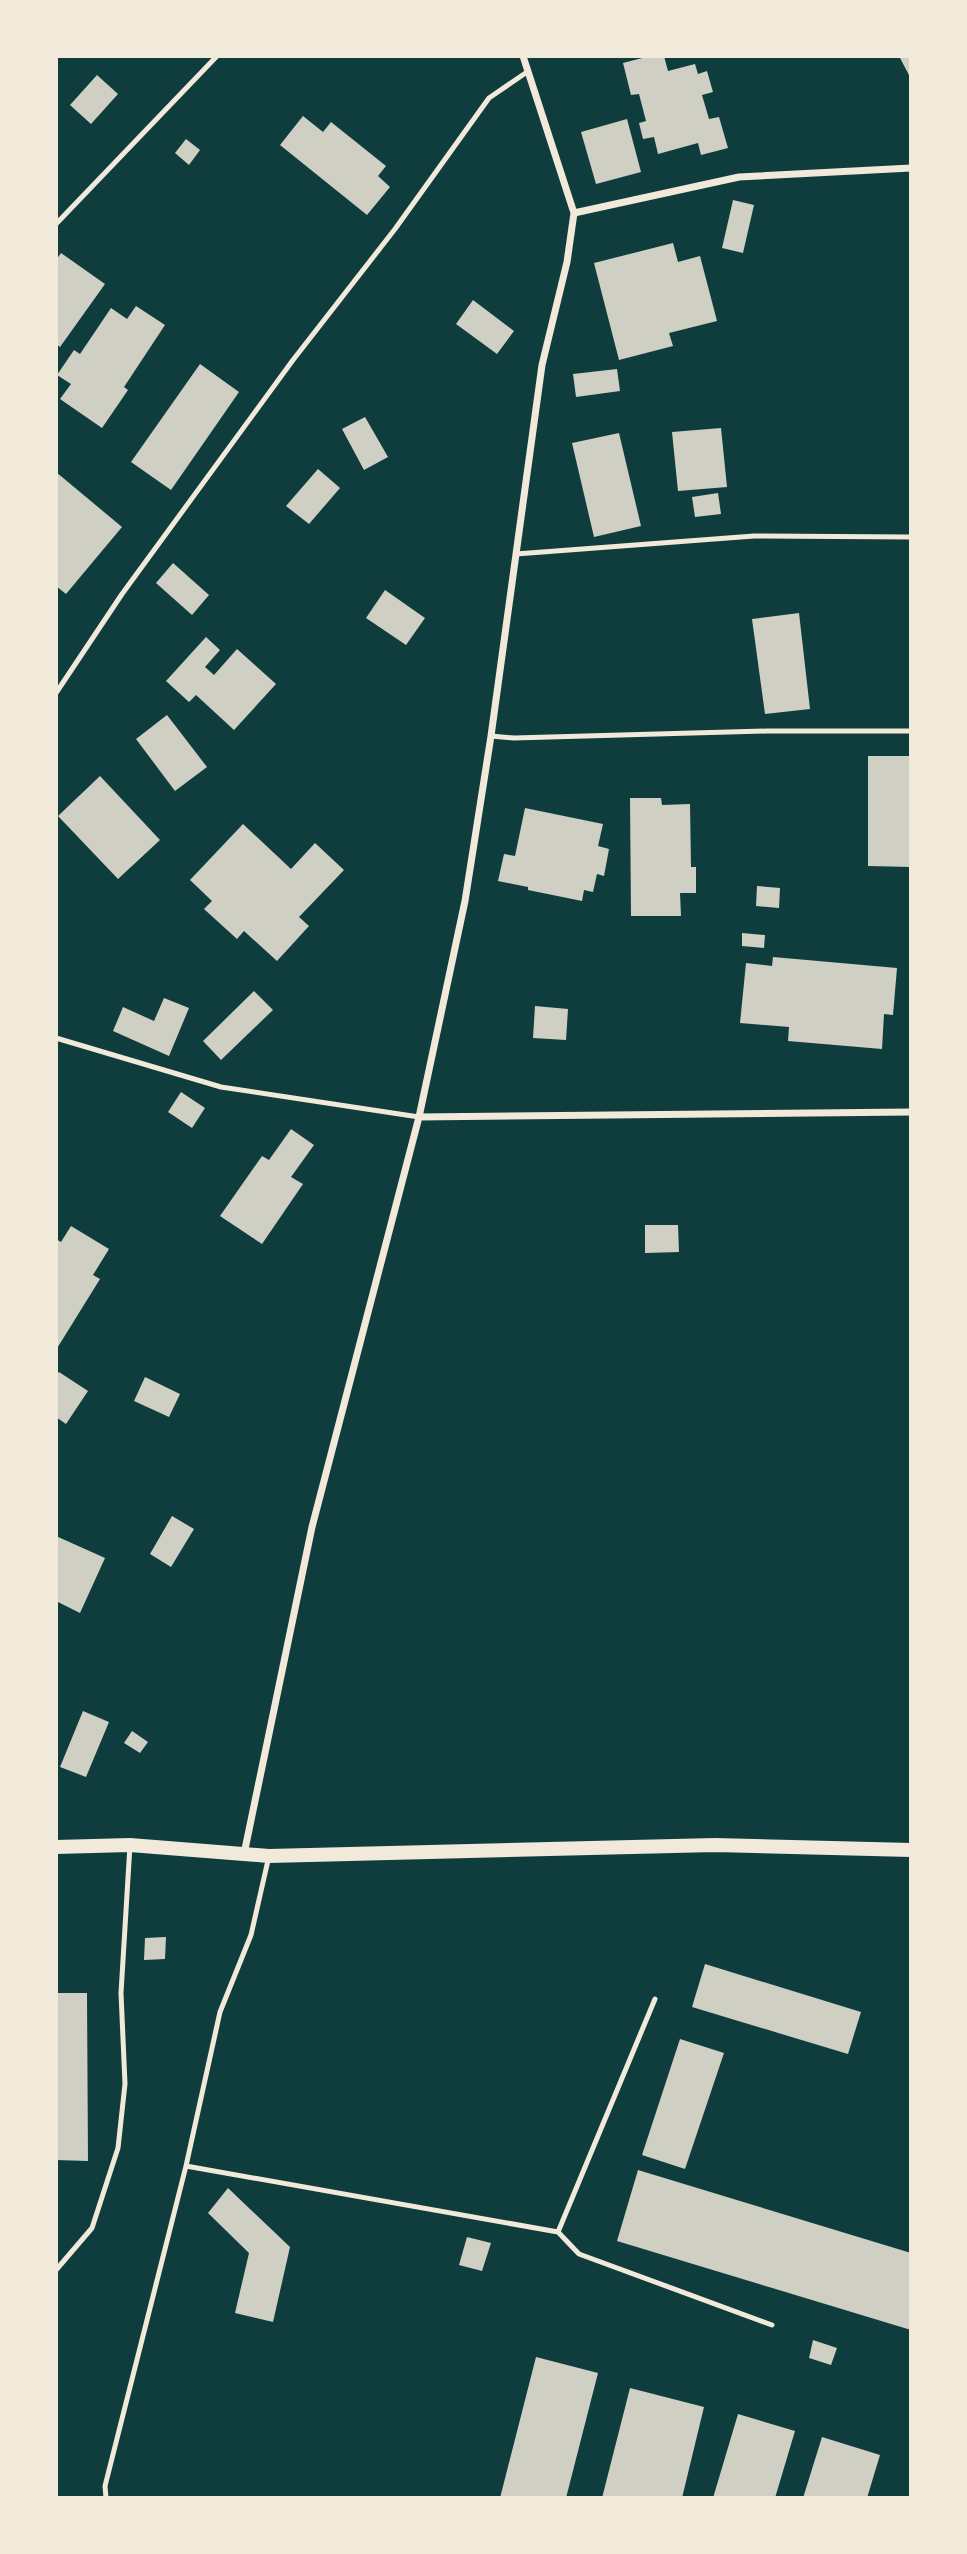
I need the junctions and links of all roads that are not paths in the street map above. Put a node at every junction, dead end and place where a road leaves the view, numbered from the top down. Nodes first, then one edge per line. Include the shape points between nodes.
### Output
1 (217, 56) edge
2 (523, 56) edge
3 (527, 72) junction
4 (911, 168) edge
5 (574, 213) junction
6 (56, 224) edge
7 (911, 537) edge
8 (516, 554) junction
9 (56, 693) edge
10 (911, 732) edge
11 (491, 736) junction
12 (57, 1040) edge
13 (911, 1112) edge
14 (419, 1117) junction
15 (130, 1845) junction
16 (56, 1847) edge
17 (911, 1850) edge
18 (244, 1855) junction
19 (270, 1856) junction
20 (655, 1999) dead end
21 (186, 2166) junction
22 (558, 2232) junction
23 (56, 2270) edge
24 (772, 2325) dead end
25 (106, 2498) edge

1 - 6 lane
2 - 3 street
3 - 5 street
3 - 9 lane via 489,99 284,371
4 - 5 street via 739,177
5 - 8 street via 542,365
7 - 8 lane via 754,536
8 - 11 street
10 - 11 lane
11 - 14 street via 465,901
12 - 14 lane via 221,1087
13 - 14 street
14 - 18 street via 312,1527
15 - 16 main road
15 - 18 main road
15 - 23 lane via 121,1993 125,2084 118,2148 92,2228
17 - 19 main road via 715,1845
18 - 19 main road
19 - 21 lane via 251,1935 220,2012
20 - 22 lane
21 - 22 lane
21 - 25 lane via 105,2486
22 - 24 lane via 579,2254

